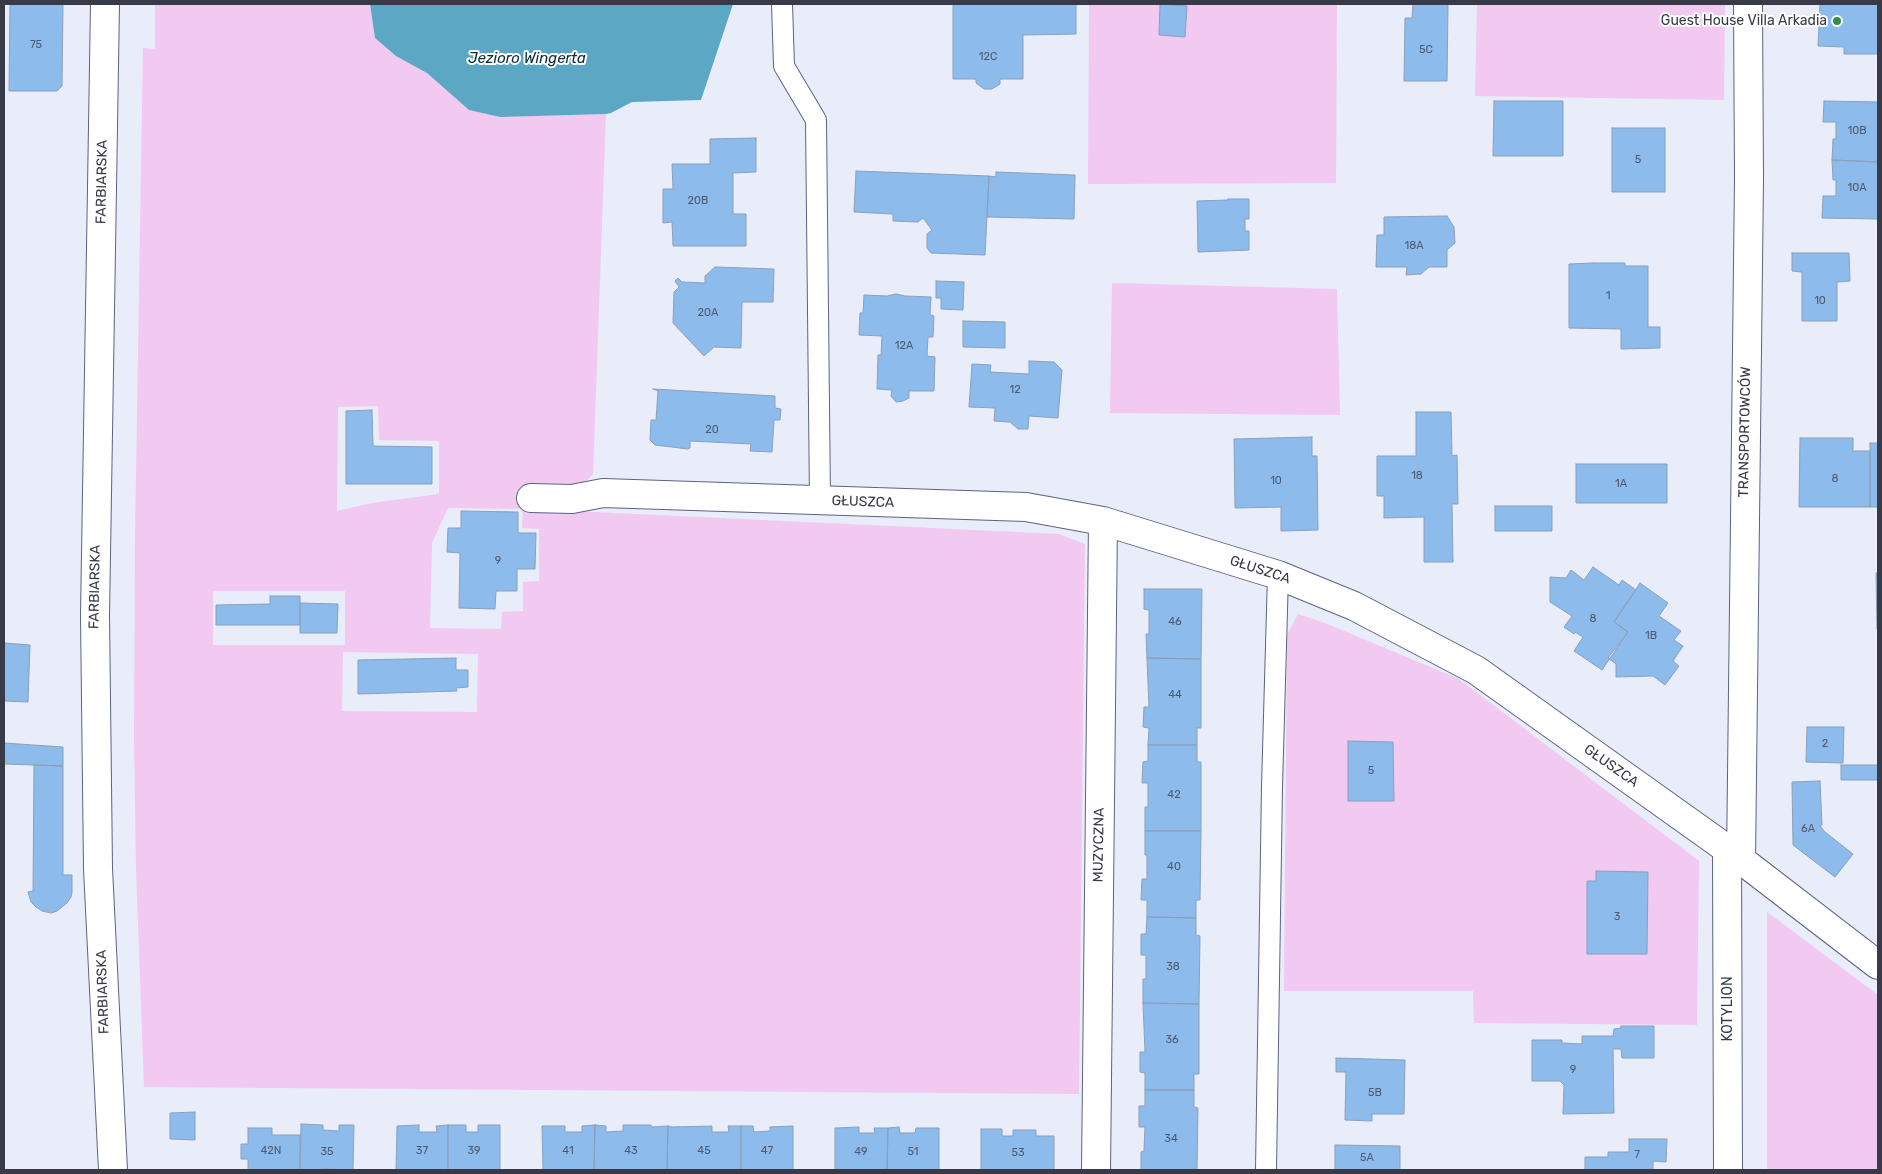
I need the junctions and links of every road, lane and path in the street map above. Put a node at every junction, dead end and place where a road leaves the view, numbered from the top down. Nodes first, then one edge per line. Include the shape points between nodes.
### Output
1 (105, 4) edge
2 (782, 4) edge
3 (1748, 4) edge
4 (531, 498) dead end
5 (820, 500) junction
6 (1103, 521) junction
7 (1278, 574) junction
8 (1734, 854) junction
9 (1878, 965) edge
10 (113, 1170) edge
11 (1096, 1170) edge
12 (1266, 1170) edge
13 (1728, 1170) edge

1 - 10 street, FARBIARSKA via 95,615 98,869
2 - 5 lane via 784,66 816,120
3 - 8 street, TRANSPORTOWCÓW via 1749,179
4 - 5 street, GŁUSZCA via 572,499 603,493
5 - 6 street, GŁUSZCA via 1026,506
6 - 7 street, GŁUSZCA
6 - 11 street, MUZYCZNA
7 - 8 street, GŁUSZCA via 1354,606 1476,670
7 - 12 lane
8 - 9 street, GŁUSZCA
8 - 13 street, KOTYLION

